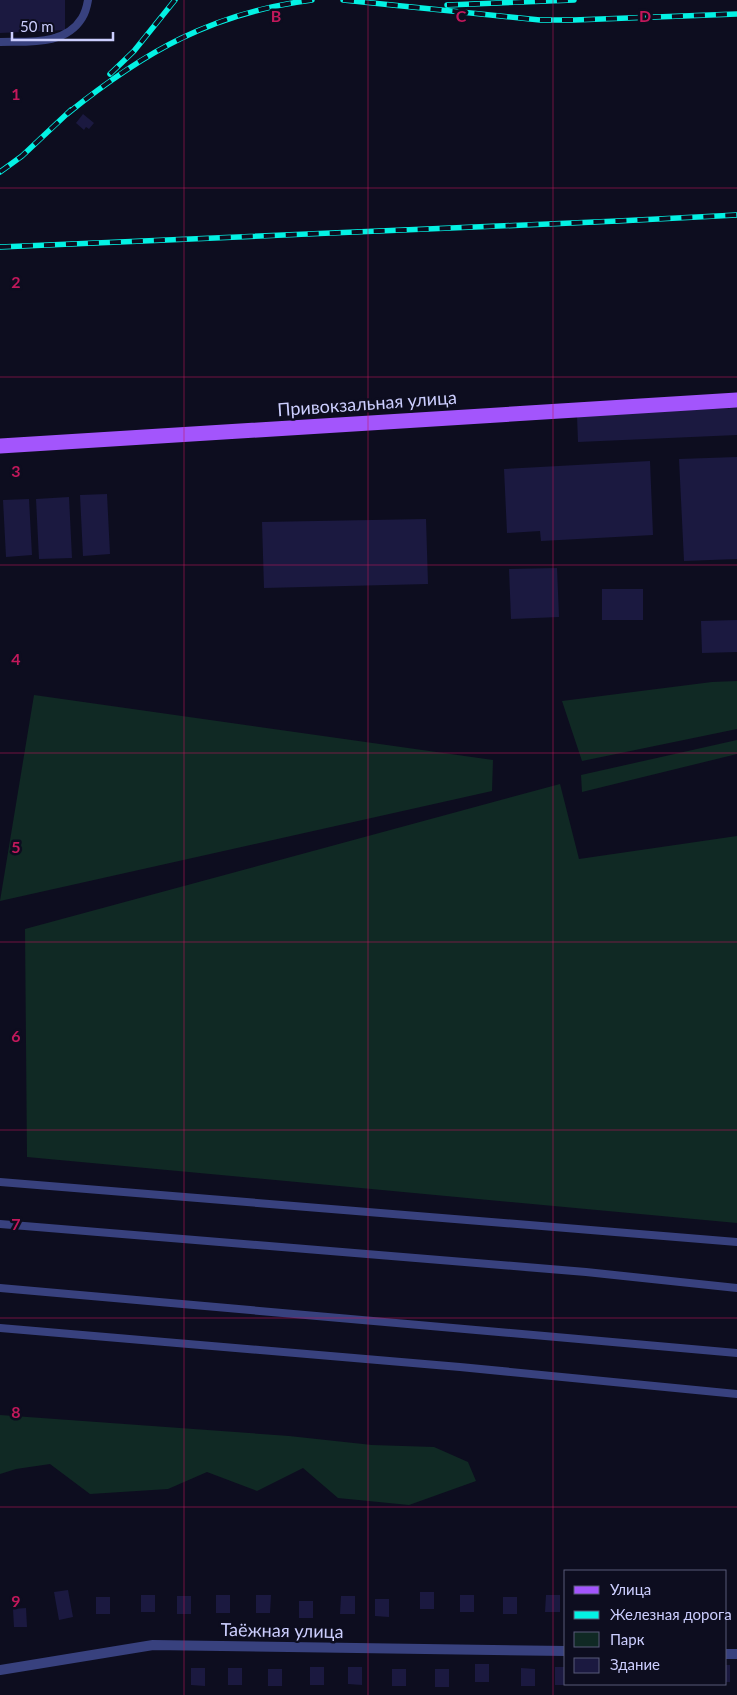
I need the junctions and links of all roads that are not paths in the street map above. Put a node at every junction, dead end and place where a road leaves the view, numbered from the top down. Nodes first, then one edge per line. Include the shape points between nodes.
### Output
1 (88, 0) edge
2 (0, 42) edge
3 (737, 400) edge
4 (0, 446) edge
5 (0, 1182) edge
6 (0, 1224) edge
7 (737, 1242) edge
8 (0, 1288) edge
9 (737, 1288) edge
10 (0, 1328) edge
11 (737, 1353) edge
12 (737, 1394) edge
13 (564, 1651) edge
14 (0, 1670) edge

1 - 2 lane via 83,17 64,35 44,41
3 - 4 main road, Привокзальная улица
5 - 7 lane
6 - 9 lane
8 - 11 lane
10 - 12 lane
13 - 14 street, Таёжная улица via 153,1645

